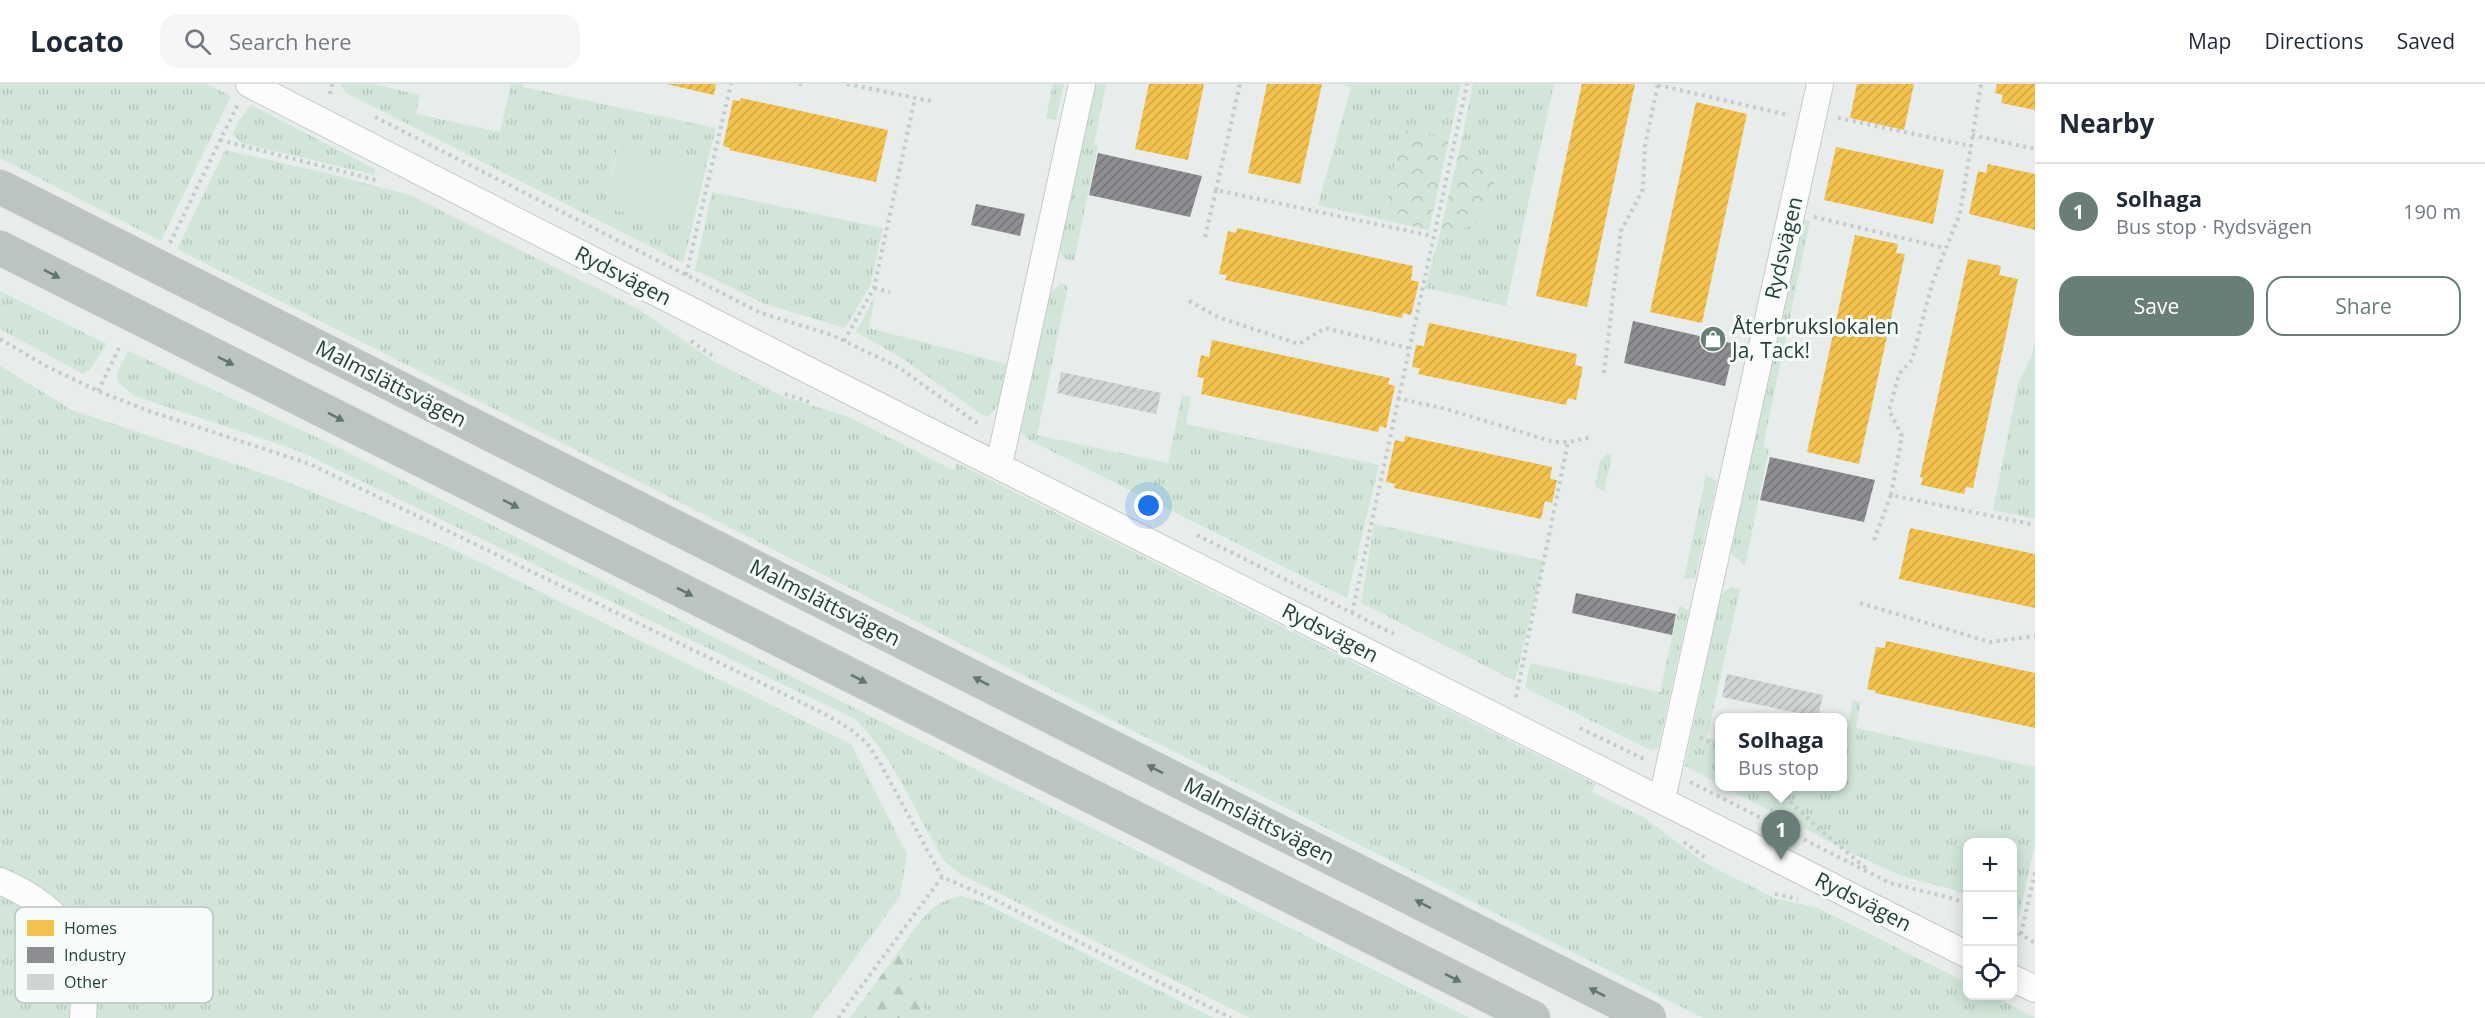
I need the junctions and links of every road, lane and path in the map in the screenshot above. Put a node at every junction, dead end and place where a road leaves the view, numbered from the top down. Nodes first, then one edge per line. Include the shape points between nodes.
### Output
1 (332, 84) edge
2 (731, 84) edge
3 (799, 84) edge
4 (805, 84) edge
5 (847, 84) edge
6 (1082, 84) edge
7 (1240, 84) edge
8 (1467, 84) edge
9 (1820, 84) edge
10 (1981, 84) edge
11 (1658, 85) edge
12 (252, 94) edge
13 (915, 98) junction
14 (339, 99) dead end
15 (931, 101) dead end
16 (368, 114) dead end
17 (1813, 116) junction
18 (1972, 135) junction
19 (220, 140) junction
20 (1971, 146) junction
21 (2035, 149) edge
22 (385, 182) dead end
23 (0, 187) edge
24 (1216, 190) junction
25 (1793, 212) junction
26 (1432, 236) junction
27 (1205, 237) dead end
28 (170, 244) dead end
29 (0, 248) edge
30 (1945, 248) junction
31 (686, 275) junction
32 (874, 288) junction
33 (890, 292) dead end
34 (1189, 301) dead end
35 (0, 339) edge
36 (688, 339) dead end
37 (844, 341) junction
38 (119, 348) dead end
39 (1408, 348) junction
40 (716, 358) dead end
41 (1604, 373) dead end
42 (98, 391) junction
43 (1397, 398) junction
44 (1592, 437) dead end
45 (1006, 439) junction
46 (1568, 442) junction
47 (999, 465) junction
48 (1891, 495) junction
49 (2035, 525) edge
50 (1874, 540) dead end
51 (1860, 603) dead end
52 (1352, 613) dead end
53 (2035, 636) edge
54 (1516, 697) dead end
55 (1669, 772) junction
56 (1779, 791) edge
57 (1662, 799) junction
58 (2035, 872) edge
59 (1874, 875) junction
60 (942, 877) junction
61 (0, 881) edge
62 (1963, 904) edge
63 (45, 907) edge
64 (2017, 932) edge
65 (2021, 934) junction
66 (2035, 943) edge
67 (1963, 952) edge
68 (2017, 980) edge
69 (2035, 989) edge
70 (84, 1003) edge
71 (83, 1018) edge
72 (838, 1018) edge
73 (1232, 1018) edge
74 (1533, 1018) edge
75 (1649, 1018) edge

1 - 14 path via 330,94
2 - 31 path
3 - 4 path
5 - 13 path
6 - 45 street
7 - 24 path
8 - 26 path
9 - 17 street, Rydsvägen
10 - 18 path
11 - 17 path
11 - 41 path via 1645,146 1643,189 1621,231
12 - 19 path
12 - 47 street, Rydsvägen
13 - 15 path
13 - 32 path
16 - 31 path
17 - 20 path
17 - 25 street, Rydsvägen
18 - 20 path
18 - 21 path
19 - 22 path
19 - 28 path
20 - 30 path via 1960,213
75 -> 23 highway, Malmslättsvägen
24 - 26 path
24 - 27 path
25 - 30 path
25 - 55 street, Rydsvägen
26 - 39 path
29 -> 74 highway
30 - 48 path via 1912,360 1899,374 1889,410 1902,436
31 - 37 path via 761,313
32 - 33 path
32 - 37 path
34 - 39 path via 1220,318 1299,344 1325,328
35 - 42 path
36 - 40 path
37 - 45 path via 898,367 972,421
38 - 42 path
39 - 43 path
42 - 60 path via 310,464 841,724 867,744 880,763
43 - 46 path via 1554,442
43 - 52 path
44 - 46 path
45 - 47 street
46 - 54 path
47 - 57 street, Rydsvägen
48 - 49 path
48 - 50 path
51 - 53 path via 1990,642
55 - 57 street, Rydsvägen
55 - 59 path
56 - 59 path
57 - 67 street, Rydsvägen
58 - 65 path
59 - 62 path
60 - 72 path
60 - 73 path
61 - 63 street
64 - 65 path
65 - 66 path
68 - 69 street
70 - 71 street

